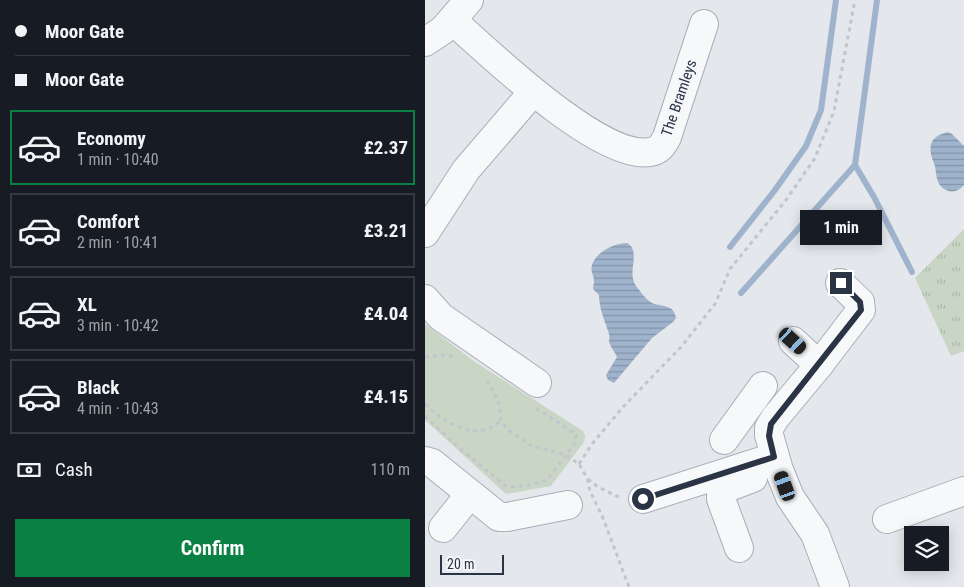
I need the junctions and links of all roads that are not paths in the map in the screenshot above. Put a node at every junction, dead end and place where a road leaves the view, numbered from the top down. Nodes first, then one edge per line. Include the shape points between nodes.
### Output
1 (460, 10) edge
2 (705, 24) dead end
3 (425, 42) edge
4 (533, 92) junction
5 (425, 233) edge
6 (841, 283) dead end
7 (425, 300) edge
8 (793, 341) dead end
9 (819, 365) junction
10 (763, 386) dead end
11 (534, 394) road end
12 (743, 414) junction
13 (771, 424) junction
14 (724, 440) dead end
15 (425, 461) edge
16 (776, 464) junction
17 (964, 491) edge
18 (470, 494) junction
19 (643, 499) road end
20 (568, 505) dead end
21 (887, 519) dead end
22 (443, 528) dead end
23 (739, 548) dead end
24 (835, 587) edge

1 - 3 street via 443,30
1 - 4 street, The Bramleys
2 - 4 street, The Bramleys via 667,138 660,148 652,152 637,152 605,141
4 - 5 street via 466,170
6 - 9 street via 860,302 861,310
7 - 11 street
8 - 9 street
9 - 13 street
10 - 12 street
12 - 13 street
12 - 14 street
13 - 16 street via 769,436
15 - 18 street via 432,463
16 - 19 street
16 - 23 street via 721,493
16 - 24 street via 790,497 815,534
17 - 21 street via 921,518
18 - 20 street via 495,515 503,517
18 - 22 street

